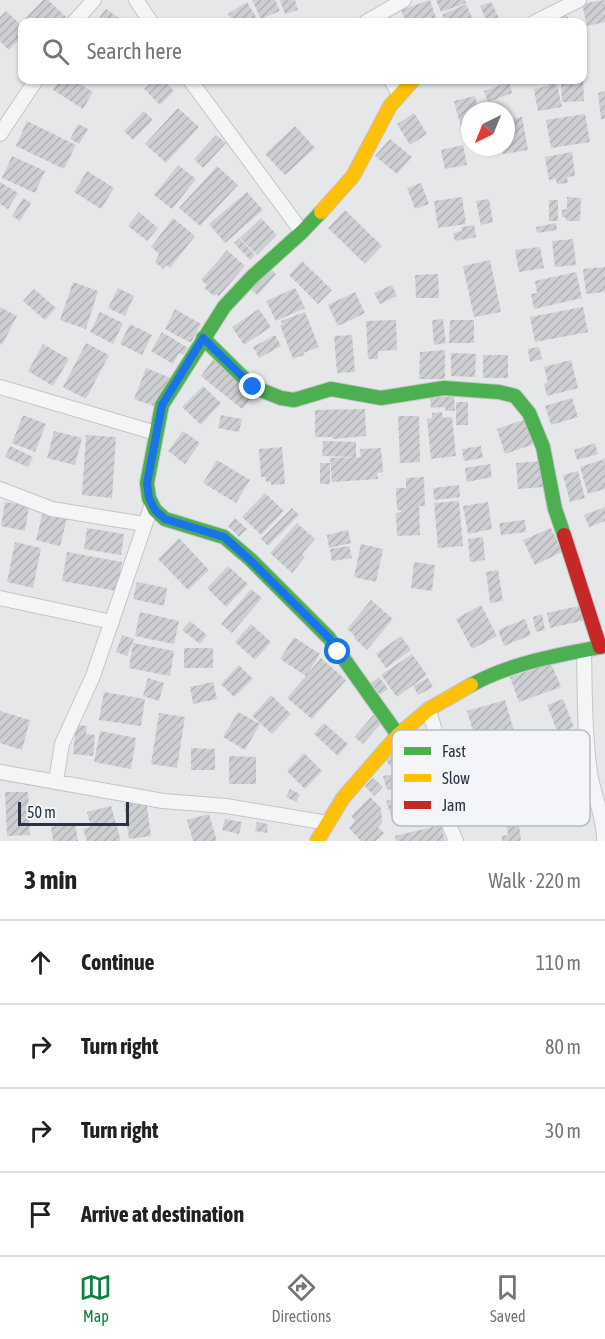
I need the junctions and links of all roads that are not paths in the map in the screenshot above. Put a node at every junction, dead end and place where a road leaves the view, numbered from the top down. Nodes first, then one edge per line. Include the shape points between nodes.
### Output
1 (94, 0) edge
2 (136, 0) edge
3 (404, 0) edge
4 (579, 0) edge
5 (78, 18) edge
6 (148, 18) edge
7 (373, 18) edge
8 (543, 18) edge
9 (33, 84) edge
10 (193, 84) edge
11 (393, 84) edge
12 (409, 84) edge
13 (399, 94) junction
14 (0, 134) edge
15 (302, 232) junction
16 (203, 338) junction
17 (0, 387) edge
18 (156, 433) junction
19 (0, 489) edge
20 (152, 504) junction
21 (144, 524) junction
22 (0, 598) edge
23 (112, 622) junction
24 (602, 646) edge
25 (584, 650) junction
26 (429, 709) junction
27 (394, 730) edge
28 (404, 730) edge
29 (434, 730) edge
30 (587, 730) edge
31 (392, 742) edge
32 (0, 772) edge
33 (590, 773) edge
34 (56, 781) junction
35 (328, 823) junction
36 (450, 826) edge
37 (317, 841) edge
38 (456, 841) edge
39 (604, 841) edge

1 - 5 street
2 - 6 street
3 - 7 street
4 - 8 street
9 - 14 street
10 - 15 street
11 - 13 street
12 - 13 street
13 - 15 street via 353,176
15 - 16 street via 231,300
16 - 18 street via 162,405
16 - 24 street via 253,387 281,398 294,400 331,389 381,398 444,387 499,392 520,399 543,447 555,509
17 - 18 street
18 - 20 street via 147,483
19 - 21 street via 52,510
20 - 21 street
20 - 27 street via 165,519 224,537 250,560 329,638
21 - 23 street
22 - 23 street
23 - 34 street via 62,744
24 - 25 street
25 - 26 street via 532,660 486,677
25 - 30 street
26 - 28 street
26 - 29 street
31 - 35 street via 343,798
32 - 34 street
33 - 39 street
34 - 35 street via 163,801 226,806
35 - 37 street
36 - 38 street

